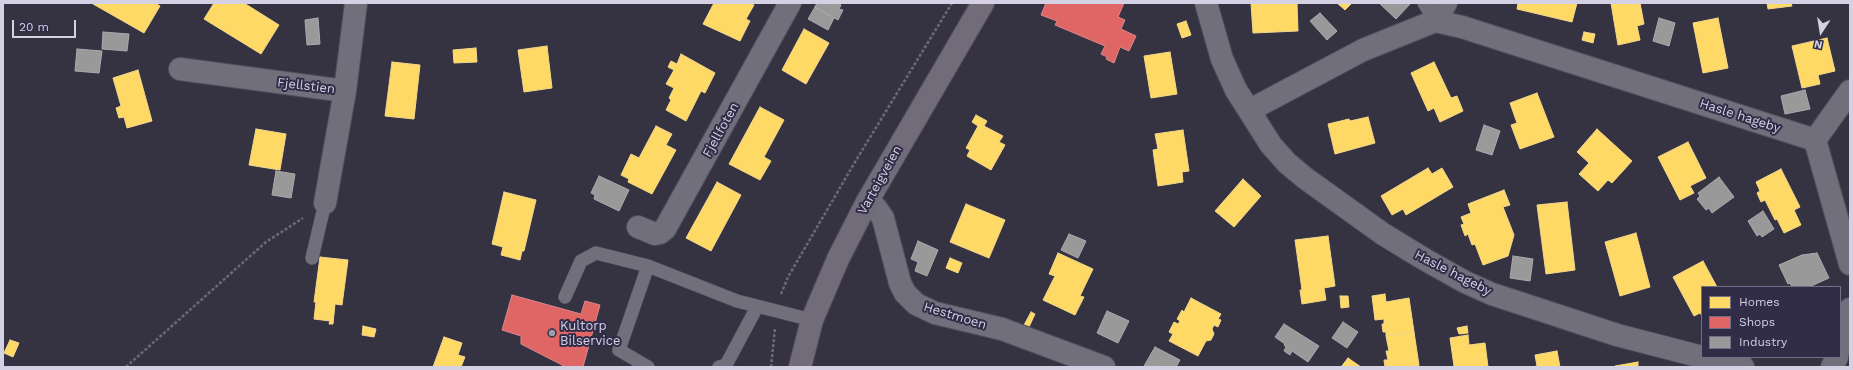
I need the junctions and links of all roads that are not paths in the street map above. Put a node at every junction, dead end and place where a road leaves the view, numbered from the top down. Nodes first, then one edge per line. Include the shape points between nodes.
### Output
1 (356, 3) edge
2 (790, 3) edge
3 (983, 3) edge
4 (1206, 3) edge
5 (1435, 9) edge
6 (180, 69) dead end
7 (345, 91) junction
8 (1850, 91) edge
9 (1250, 110) junction
10 (1815, 140) junction
11 (867, 202) junction
12 (325, 203) joint
13 (638, 227) dead end
14 (312, 258) dead end
15 (1850, 264) edge
16 (648, 266) junction
17 (565, 297) dead end
18 (758, 307) junction
19 (1850, 309) edge
20 (812, 320) junction
21 (1841, 345) edge
22 (1701, 357) edge
23 (1706, 358) edge
24 (1836, 358) edge
25 (648, 367) edge
26 (719, 367) edge
27 (800, 367) edge
28 (1104, 367) edge
29 (1743, 367) edge
30 (1832, 367) edge

1 - 7 street, Fjellstien
2 - 13 street, Fjellfoten via 665,230 655,234
3 - 11 main road, Varteigveien
4 - 9 street, Hasle hageby via 1222,59 1236,90
5 - 9 street, Hasle hageby
5 - 10 street, Hasle hageby via 1481,33
6 - 7 street, Fjellstien
7 - 12 street
8 - 10 street
9 - 22 street, Hasle hageby via 1271,145 1287,163 1383,234 1466,282 1521,305 1617,335
10 - 15 street
11 - 20 main road, Varteigveien via 838,259
11 - 28 street, Hestmoen via 876,208 883,218 900,283 905,293 916,304 936,313 1002,329
12 - 14 lane
16 - 17 lane via 596,253 581,261
16 - 18 lane
16 - 25 lane via 619,350
18 - 20 lane
18 - 26 lane via 726,365
19 - 21 street
20 - 27 main road, Varteigveien
23 - 29 street, Hasle hageby
24 - 30 street

